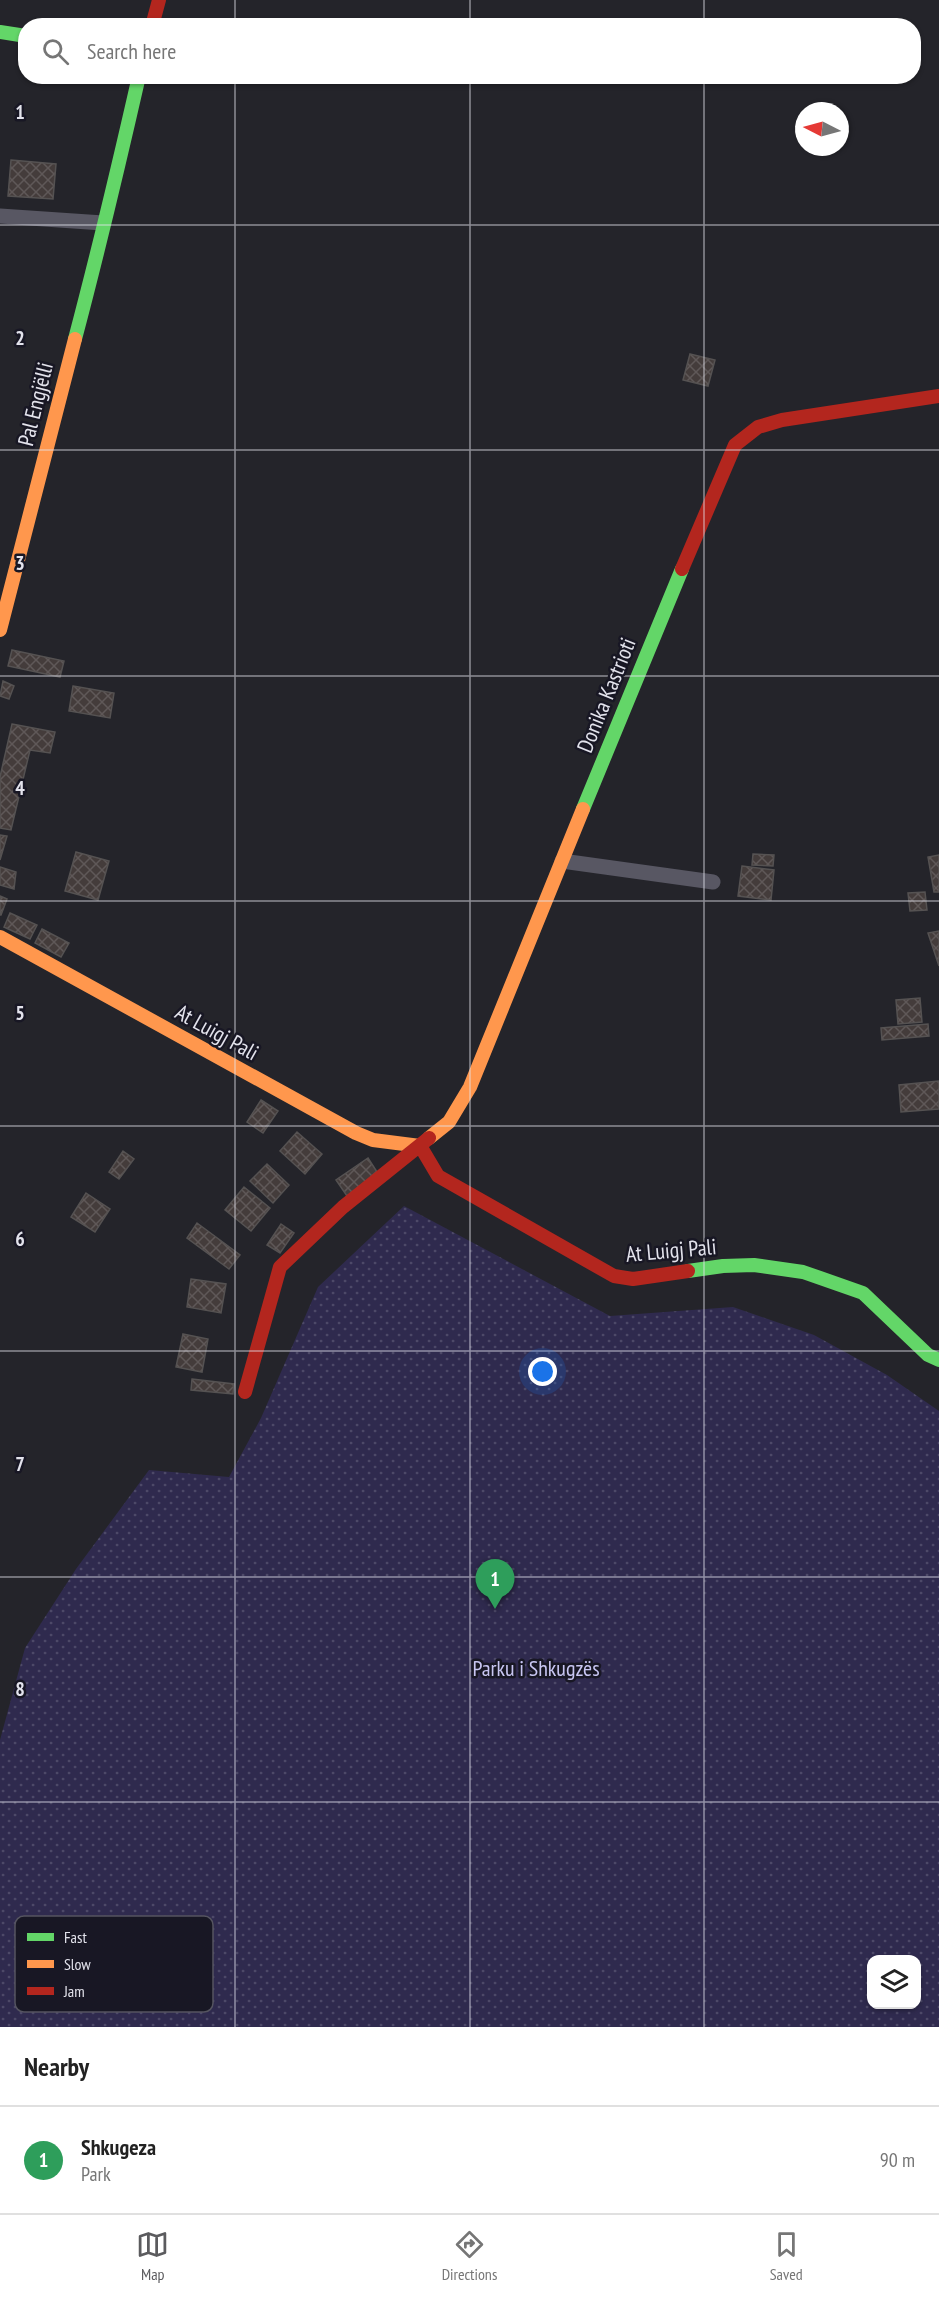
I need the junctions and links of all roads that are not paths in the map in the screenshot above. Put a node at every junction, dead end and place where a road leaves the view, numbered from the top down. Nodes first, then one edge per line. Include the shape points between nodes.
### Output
1 (159, 0) edge
2 (154, 18) edge
3 (0, 33) edge
4 (18, 35) edge
5 (137, 84) edge
6 (0, 216) edge
7 (103, 223) junction
8 (939, 396) edge
9 (0, 630) edge
10 (562, 861) junction
11 (713, 882) dead end
12 (0, 937) edge
13 (420, 1146) junction
14 (939, 1360) edge
15 (245, 1392) dead end

1 - 2 street
3 - 4 street
5 - 7 street, Pal Engjëlli
6 - 7 street
7 - 9 street, Pal Engjëlli
8 - 10 street, Donika Kastrioti via 782,420 758,427 735,445
10 - 11 street
10 - 13 street, Donika Kastrioti via 470,1087 449,1122
12 - 13 street, At Luigj Pali via 356,1133 373,1140
13 - 14 street, At Luigj Pali via 438,1176 614,1276 633,1279 754,1265 803,1272 863,1293 928,1355
13 - 15 street via 343,1207 280,1267

